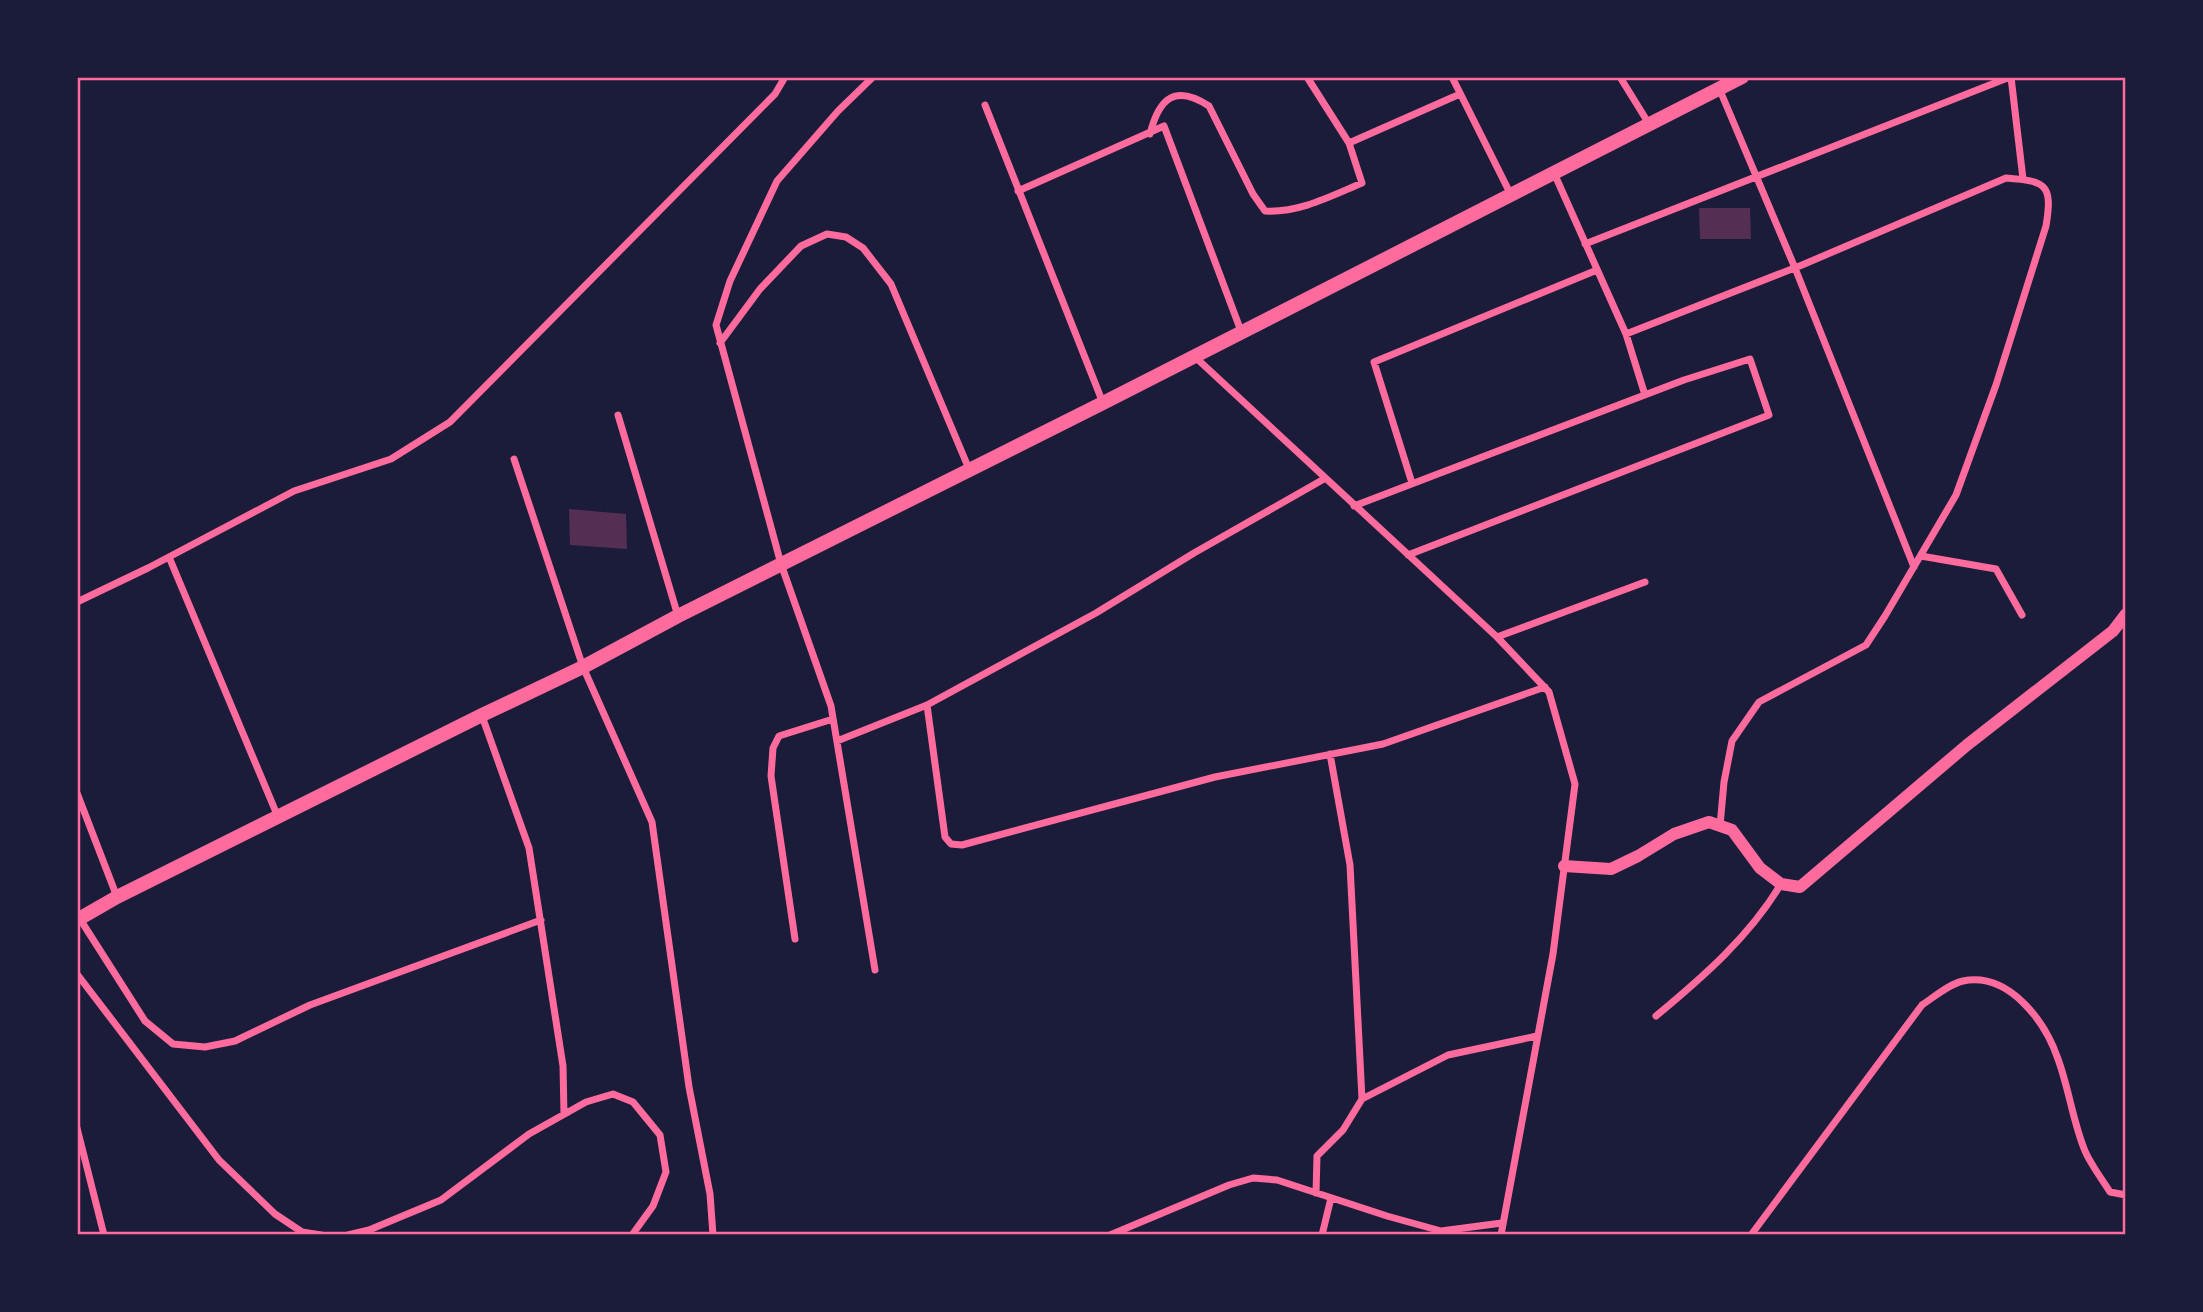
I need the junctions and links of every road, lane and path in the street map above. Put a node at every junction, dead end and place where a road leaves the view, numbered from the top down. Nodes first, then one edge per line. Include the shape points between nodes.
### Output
1 (785, 77) edge
2 (873, 77) edge
3 (1307, 77) edge
4 (1452, 77) edge
5 (1620, 77) edge
6 (1742, 77) edge
7 (2010, 77) edge
8 (1719, 89) junction
9 (1460, 94) junction
10 (985, 105) dead end
11 (1649, 124) junction
12 (1150, 134) junction
13 (1349, 143) junction
14 (1554, 173) junction
15 (1758, 176) junction
16 (2023, 179) junction
17 (1018, 191) junction
18 (1511, 195) junction
19 (1585, 244) junction
20 (1795, 268) junction
21 (1597, 270) junction
22 (1241, 331) junction
23 (1626, 334) junction
24 (720, 344) junction
25 (1194, 355) junction
26 (1645, 395) junction
27 (1104, 403) junction
28 (618, 415) dead end
29 (514, 458) dead end
30 (969, 469) junction
31 (1324, 478) junction
32 (1412, 484) junction
33 (1354, 506) junction
34 (1408, 555) junction
35 (1921, 556) junction
36 (169, 557) junction
37 (781, 564) junction
38 (1914, 567) junction
39 (1645, 582) dead end
40 (77, 602) edge
41 (2126, 614) edge
42 (2022, 615) dead end
43 (678, 616) junction
44 (1497, 637) junction
45 (583, 667) junction
46 (1545, 687) junction
47 (927, 705) junction
48 (482, 715) junction
49 (833, 719) junction
50 (837, 741) junction
51 (1330, 754) junction
52 (77, 793) edge
53 (278, 818) junction
54 (1720, 826) junction
55 (1564, 866) junction
56 (1781, 884) junction
57 (117, 897) junction
58 (78, 919) edge
59 (541, 920) junction
60 (794, 939) dead end
61 (875, 970) dead end
62 (77, 974) edge
63 (1656, 1016) dead end
64 (1537, 1036) junction
65 (1362, 1099) junction
66 (564, 1114) junction
67 (77, 1128) edge
68 (1316, 1193) junction
69 (2126, 1195) edge
70 (1331, 1198) junction
71 (1502, 1223) junction
72 (104, 1235) edge
73 (321, 1235) edge
74 (348, 1235) edge
75 (632, 1235) edge
76 (713, 1235) edge
77 (1110, 1235) edge
78 (1322, 1235) edge
79 (1501, 1235) edge
80 (1751, 1235) edge

1 - 36 street via 775,94 450,422 391,459 294,491
2 - 24 street via 777,181 730,281 716,325
3 - 13 street
4 - 9 street
5 - 11 street
6 - 8 main road
7 - 15 street
7 - 16 street
8 - 11 main road
8 - 15 street
9 - 13 street
9 - 18 street
10 - 17 street
11 - 14 main road
12 - 13 street via 1154,117 1170,98 1189,95 1209,106 1253,194 1265,211 1279,212 1362,183
12 - 17 street
12 - 22 street via 1164,126
14 - 18 main road
14 - 19 street
15 - 19 street
15 - 20 street
16 - 20 street via 2006,178
16 - 35 street via 2042,184 2051,200 2046,226 1956,495
17 - 27 street
18 - 22 main road
19 - 21 street
20 - 23 street
20 - 38 street
21 - 23 street
21 - 32 street via 1374,362
22 - 25 main road
23 - 26 street
24 - 30 street via 760,289 801,246 827,234 846,237 863,248 891,284
24 - 37 street
25 - 27 main road
25 - 31 street
26 - 32 street
26 - 34 street via 1750,359 1769,415
27 - 30 main road
28 - 43 street
29 - 45 street
30 - 37 main road
31 - 33 street
31 - 47 street via 1096,613
32 - 33 street
33 - 34 street
34 - 44 street
35 - 38 street
35 - 42 street via 1996,569
36 - 40 street
36 - 53 street
37 - 43 main road
37 - 49 street
38 - 54 street via 1866,645 1759,702 1732,741
39 - 44 street
41 - 56 street via 2113,631 1967,745 1800,887
43 - 45 main road
44 - 46 street
45 - 48 main road
45 - 76 street via 652,822
46 - 51 street via 1383,744
46 - 55 street via 1575,784
47 - 50 street
47 - 51 street via 945,837 951,844 962,845 1215,777
48 - 53 main road
48 - 59 street via 529,848
49 - 50 street
49 - 60 street via 779,736 773,748 771,776
50 - 61 street
51 - 65 street via 1350,865
52 - 57 street
53 - 57 main road
54 - 55 street via 1709,822 1674,834 1611,869
54 - 56 street via 1732,830 1760,868
55 - 64 street
56 - 63 street via 1764,912 1706,974
57 - 58 main road
58 - 59 street via 145,1021 173,1044 205,1047 235,1041 310,1005
59 - 66 street via 563,1066
62 - 73 street via 219,1160 275,1214 302,1232
64 - 65 street via 1448,1055
64 - 71 street
65 - 68 street via 1343,1130 1317,1156
66 - 74 street via 528,1134 441,1199
66 - 75 street via 613,1094 633,1102 660,1135 666,1172 653,1206
67 - 72 street
68 - 70 street
68 - 77 street via 1278,1180 1253,1178
69 - 80 street via 2110,1192 2085,1153 2058,1057 2039,1022 2016,996 1979,979 1960,982 1922,1005
70 - 71 street via 1441,1231
70 - 78 street
71 - 79 street

